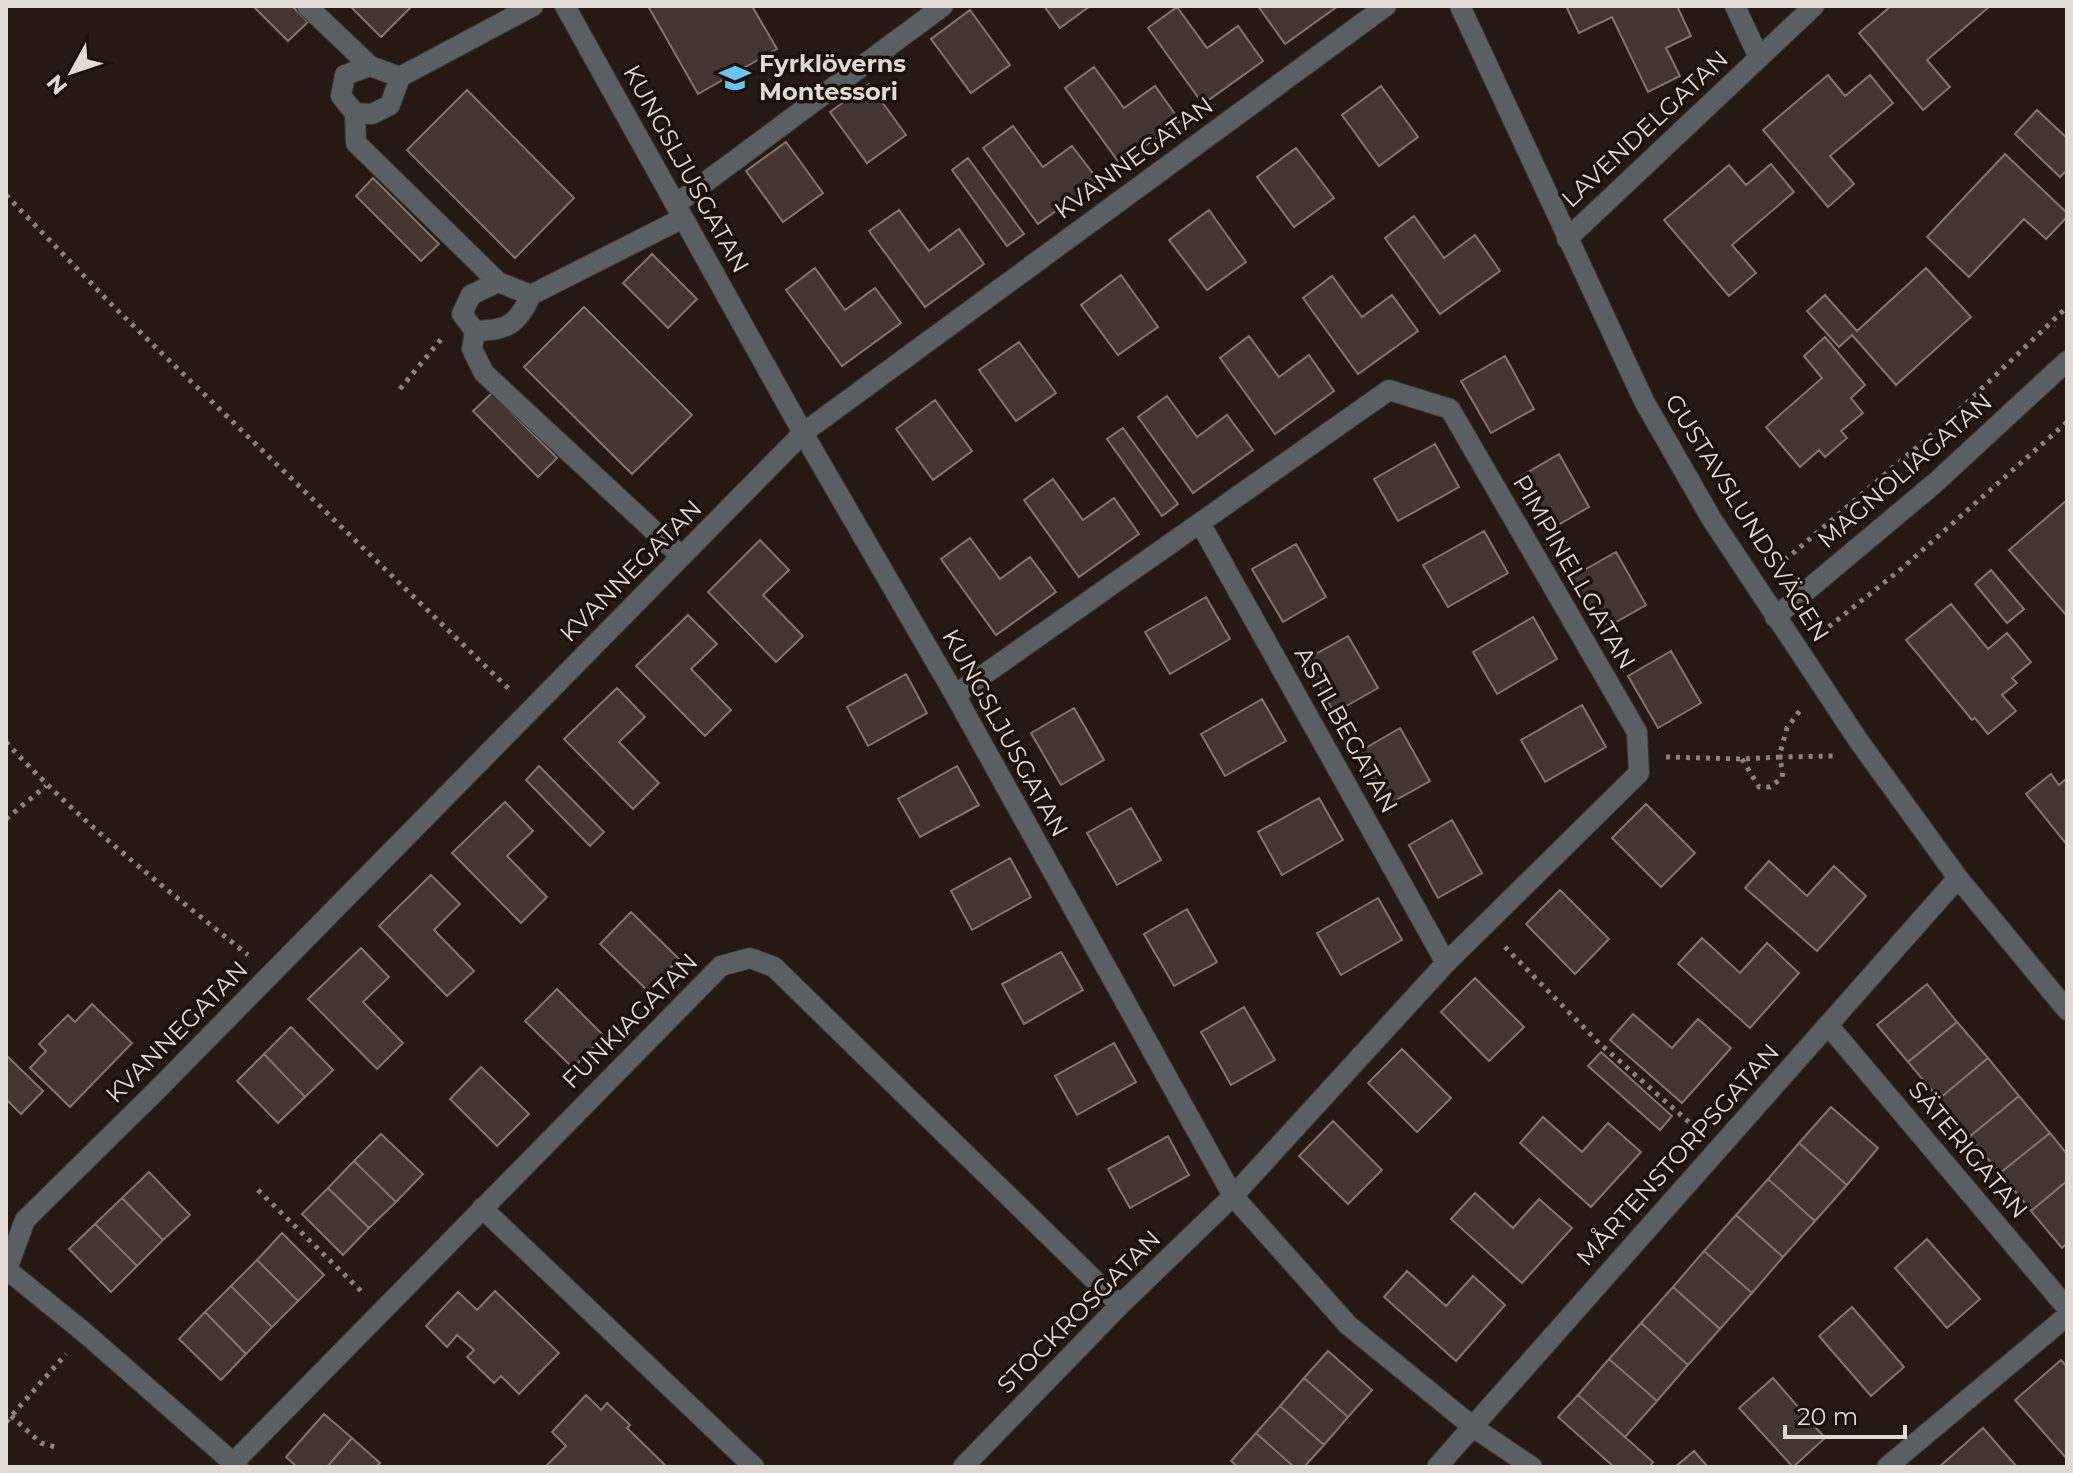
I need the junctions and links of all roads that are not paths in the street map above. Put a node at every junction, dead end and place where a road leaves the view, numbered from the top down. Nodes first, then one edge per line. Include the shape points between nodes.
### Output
1 (307, 6) edge
2 (533, 6) edge
3 (565, 6) edge
4 (943, 6) edge
5 (1386, 6) edge
6 (1460, 6) edge
7 (1735, 6) edge
8 (1814, 6) edge
9 (1759, 58) junction
10 (370, 66) junction
11 (400, 77) junction
12 (355, 113) junction
13 (679, 211) junction
14 (1567, 239) junction
15 (498, 282) junction
16 (531, 295) junction
17 (468, 323) junction
18 (2067, 361) edge
19 (803, 433) junction
20 (1200, 523) junction
21 (681, 556) junction
22 (1775, 617) junction
23 (955, 695) junction
24 (1958, 878) junction
25 (1446, 963) junction
26 (2067, 1010) edge
27 (1828, 1025) junction
28 (1233, 1196) junction
29 (482, 1208) junction
30 (6, 1270) edge
31 (1120, 1305) junction
32 (2067, 1308) edge
33 (2067, 1316) edge
34 (1473, 1427) junction
35 (236, 1465) edge
36 (754, 1467) edge
37 (963, 1467) edge
38 (1437, 1467) edge
39 (1532, 1467) edge
40 (1887, 1467) edge

1 - 10 street
2 - 11 street
3 - 13 street, KUNGSLJUSGATAN
4 - 13 street
5 - 19 street, KVANNEGATAN
6 - 14 street, GUSTAVSLUNDSVÄGEN
7 - 9 street, LAVENDELGATAN
8 - 9 street, LAVENDELGATAN
9 - 14 street, LAVENDELGATAN
10 - 11 street
10 - 12 street via 345,75 341,96
11 - 12 street via 390,105 372,114
12 - 15 street via 356,143
13 - 16 street
13 - 19 street, KUNGSLJUSGATAN
14 - 22 street, GUSTAVSLUNDSVÄGEN via 1644,401
15 - 16 street
15 - 17 street via 471,295
16 - 17 street via 520,318 496,330
17 - 21 street via 472,349 484,373
18 - 22 street, MAGNOLIAGATAN via 1935,483
19 - 21 street, KVANNEGATAN
19 - 23 street, KUNGSLJUSGATAN
20 - 23 street, PIMPINELLGATAN
20 - 25 street, ASTILBEGATAN
20 - 25 street, PIMPINELLGATAN via 1389,390 1450,409 1637,732 1639,773
21 - 30 street, KVANNEGATAN via 25,1220
22 - 24 street, GUSTAVSLUNDSVÄGEN
23 - 28 street, KUNGSLJUSGATAN
24 - 26 street, GUSTAVSLUNDSVÄGEN
24 - 27 street, MÅRTENSTORPSGATAN
25 - 28 street
27 - 32 street, SÄTERIGATAN
27 - 34 street, MÅRTENSTORPSGATAN
28 - 31 street, STOCKROSGATAN
28 - 34 street, KUNGSLJUSGATAN via 1348,1325
29 - 31 street, FUNKIAGATAN via 721,966 750,958 774,967
29 - 35 street, FUNKIAGATAN
29 - 36 street
30 - 35 street
31 - 37 street, STOCKROSGATAN
33 - 40 street
34 - 38 street, MÅRTENSTORPSGATAN
34 - 39 street

